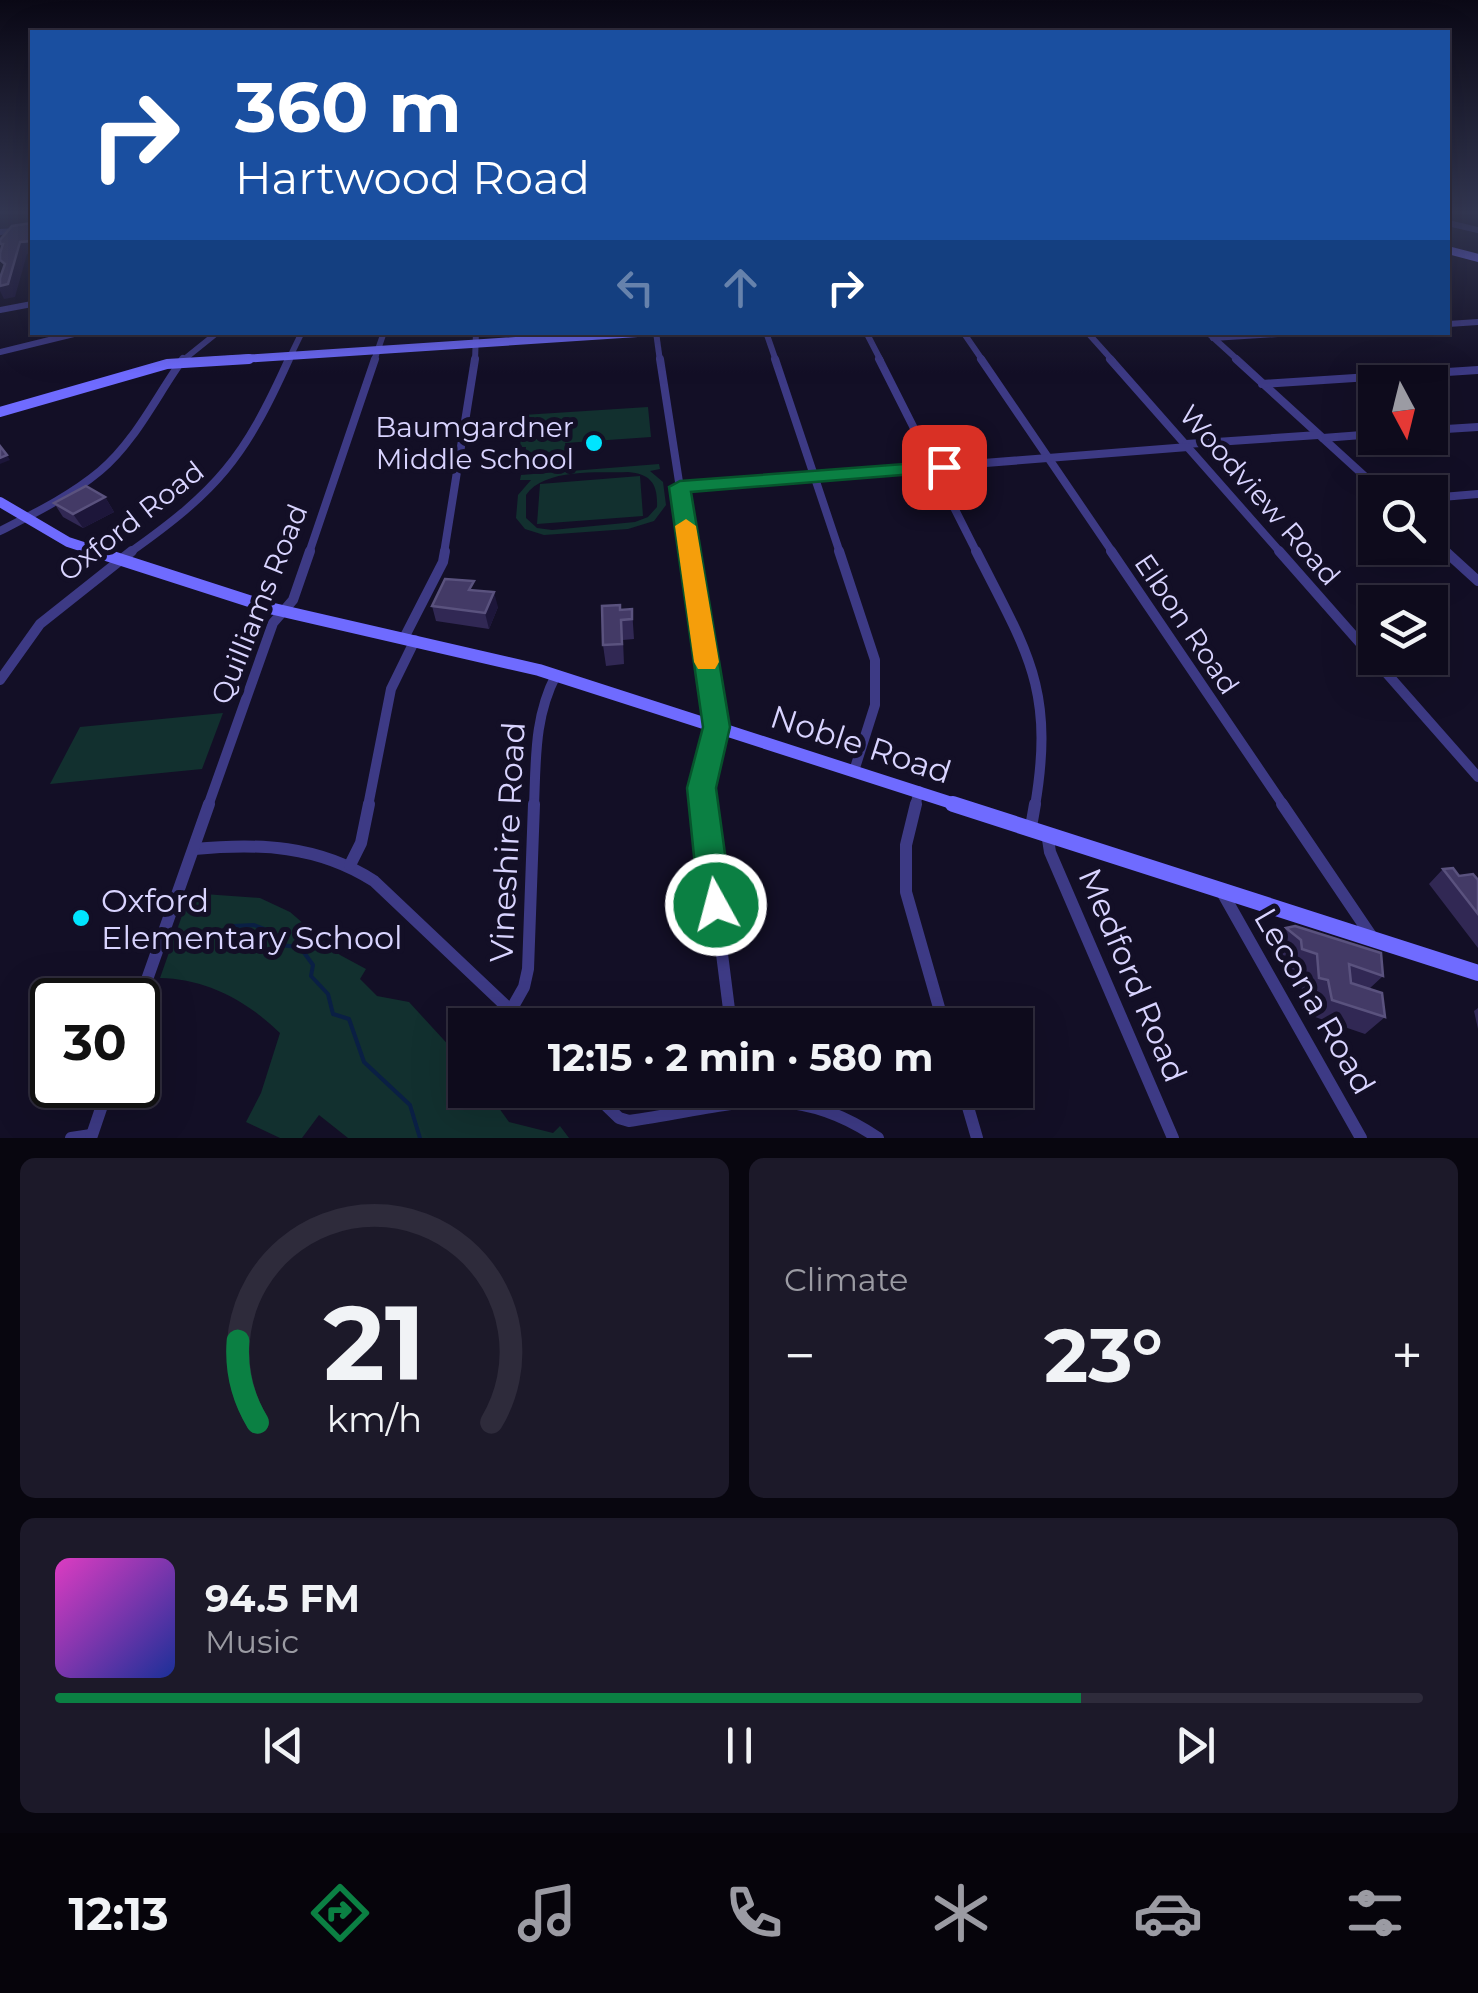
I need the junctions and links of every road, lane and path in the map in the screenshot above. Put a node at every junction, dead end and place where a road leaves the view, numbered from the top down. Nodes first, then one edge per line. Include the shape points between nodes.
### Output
1 (30, 304) edge
2 (0, 310) edge
3 (1478, 322) edge
4 (1450, 324) edge
5 (70, 335) edge
6 (214, 335) edge
7 (301, 335) edge
8 (564, 335) edge
9 (655, 335) edge
10 (767, 335) edge
11 (868, 335) edge
12 (966, 335) edge
13 (1089, 335) edge
14 (1235, 335) edge
15 (1210, 336) edge
16 (476, 337) edge
17 (381, 341) edge
18 (294, 350) junction
19 (0, 352) edge
20 (183, 358) junction
21 (1478, 370) edge
22 (1262, 384) junction
23 (0, 409) edge
24 (1478, 427) edge
25 (1448, 429) edge
26 (1358, 435) edge
27 (1320, 436) junction
28 (1187, 446) junction
29 (1048, 459) junction
30 (935, 468) junction
31 (1363, 475) edge
32 (814, 476) junction
33 (680, 487) junction
34 (1478, 494) edge
35 (1448, 496) edge
36 (0, 502) edge
37 (26, 518) junction
38 (0, 531) edge
39 (1448, 554) edge
40 (120, 560) junction
41 (1478, 581) edge
42 (284, 612) junction
43 (409, 639) junction
44 (556, 675) junction
45 (0, 680) edge
46 (716, 727) junction
47 (854, 770) junction
48 (1478, 777) edge
49 (919, 792) junction
50 (1031, 828) junction
51 (1047, 833) junction
52 (194, 849) junction
53 (350, 866) junction
54 (1221, 890) junction
55 (1373, 940) junction
56 (1478, 974) edge
57 (148, 978) edge
58 (509, 1008) edge
59 (512, 1008) edge
60 (729, 1008) edge
61 (939, 1008) edge
62 (101, 1108) edge
63 (609, 1108) edge
64 (687, 1108) edge
65 (831, 1108) edge
66 (968, 1108) edge
67 (91, 1137) edge
68 (71, 1138) edge
69 (878, 1138) edge
70 (977, 1138) edge
71 (1174, 1138) edge
72 (1362, 1138) edge

1 - 2 street
3 - 4 street
5 - 19 street
6 - 20 street
7 - 18 street, Oxford Road
8 - 16 main road
9 - 33 street
10 - 32 street
11 - 30 street
12 - 29 street, Elbon Road
13 - 28 street, Woodview Road
14 - 15 street
15 - 22 street
16 - 17 main road
16 - 43 street via 442,563
17 - 18 main road
17 - 42 street, Quilliams Road via 294,600
18 - 20 main road
18 - 40 street, Oxford Road via 230,470
20 - 23 main road
20 - 37 street via 112,460
21 - 22 street
22 - 27 street
24 - 25 street
26 - 27 street
27 - 28 street
27 - 31 street
28 - 29 street
28 - 48 street, Woodview Road
29 - 30 street
29 - 55 street, Elbon Road
30 - 32 street
30 - 50 street via 1037,678 1044,740
32 - 33 street
32 - 47 street via 876,669 876,705
33 - 46 street
34 - 35 street
36 - 37 main road, Noble Road
37 - 38 street
37 - 40 main road, Noble Road
39 - 41 street
40 - 42 main road, Noble Road
40 - 45 street, Oxford Road via 43,621
42 - 43 main road, Noble Road
42 - 52 street, Quilliams Road via 273,623
43 - 44 main road, Noble Road
43 - 53 street
44 - 46 main road, Noble Road
44 - 59 street, Vineshire Road via 537,732 528,969
46 - 47 main road, Noble Road
46 - 60 street via 702,797
47 - 49 main road, Noble Road
49 - 50 main road, Noble Road
49 - 61 street via 906,845 906,892
50 - 51 main road, Noble Road
51 - 54 main road, Noble Road
51 - 71 street, Medford Road
52 - 53 street via 281,846
52 - 57 street, Quilliams Road
53 - 58 street
54 - 55 main road, Noble Road
54 - 72 street, Lecona Road
55 - 56 main road, Noble Road
62 - 67 street
63 - 64 street via 629,1121
65 - 69 street
66 - 70 street
67 - 68 street

